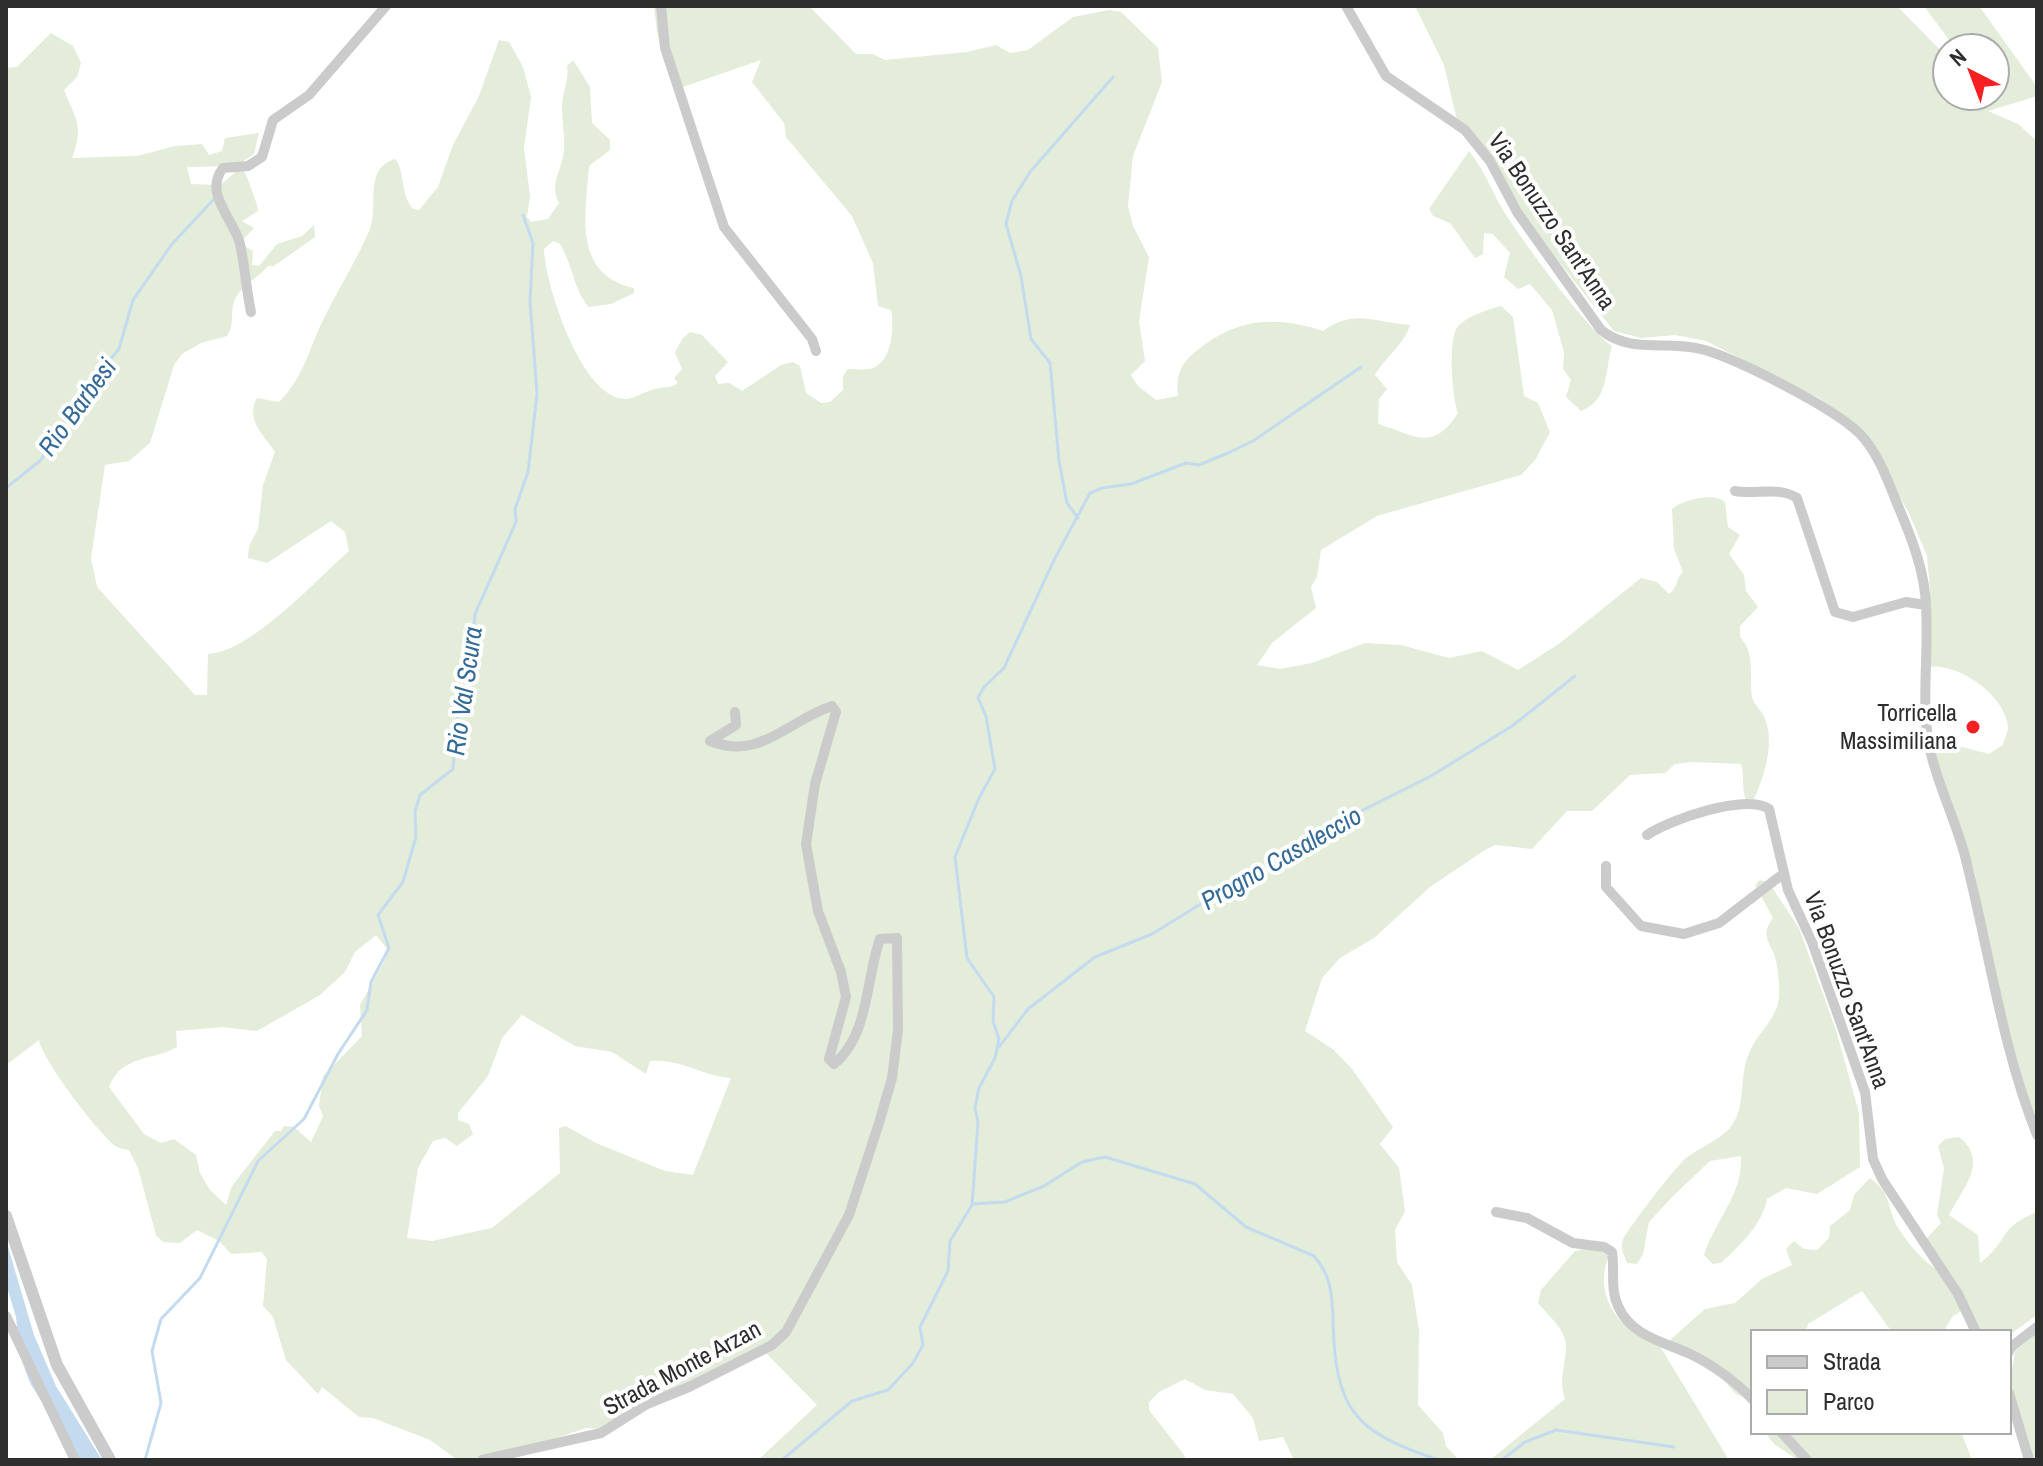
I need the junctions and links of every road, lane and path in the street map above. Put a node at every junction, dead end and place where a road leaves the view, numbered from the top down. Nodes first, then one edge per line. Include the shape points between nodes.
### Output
1 (386, 6) edge
2 (661, 6) edge
3 (1346, 6) edge
4 (251, 312) dead end
5 (816, 351) dead end
6 (1735, 491) dead end
7 (1926, 605) junction
8 (735, 712) dead end
9 (1647, 835) dead end
10 (1606, 866) dead end
11 (1783, 874) junction
12 (2037, 1135) edge
13 (1496, 1212) dead end
14 (6, 1216) edge
15 (6, 1316) edge
16 (2037, 1327) edge
17 (1975, 1330) edge
18 (2011, 1347) edge
19 (1751, 1399) edge
20 (2011, 1400) edge
21 (1783, 1434) edge
22 (75, 1460) edge
23 (110, 1460) edge
24 (482, 1460) edge
25 (1807, 1460) edge
26 (2029, 1460) edge

1 - 4 street via 309,95 273,120 262,157 219,173 219,199 239,239
2 - 5 street via 665,48 724,227
3 - 7 street, Via Bonuzzo Sant'Anna via 1386,76 1465,130 1490,161 1517,212 1601,330 1616,342 1705,350 1811,402 1859,433 1894,494 1916,552
6 - 7 street via 1789,492 1797,498 1835,612 1853,617 1906,602
7 - 12 street, Via Bonuzzo Sant'Anna via 1929,746 1958,830 2016,1071
8 - 24 street, Strada Monte Arzan via 736,725 710,741 729,749 757,745 819,711 832,706 836,712 815,784 806,844 818,911 846,997 829,1059 834,1064 847,1054 880,939 897,938 898,1030 892,1078 849,1215 786,1332 772,1345 647,1404 601,1433
9 - 11 street, Via Bonuzzo Sant'Anna via 1685,815 1762,804 1769,809
10 - 11 street, Via Bonuzzo Sant'Anna via 1606,887 1641,926 1684,934 1719,923
11 - 17 street, Via Bonuzzo Sant'Anna via 1865,1092 1873,1159
13 - 19 street via 1527,1218 1573,1243 1612,1252 1613,1293 1630,1323 1659,1343 1689,1354
14 - 23 street via 57,1365
15 - 22 street
16 - 18 street
20 - 26 street
21 - 25 street

